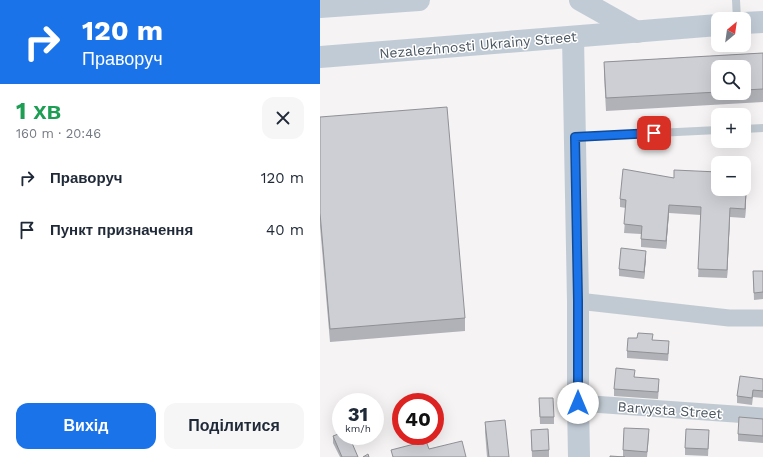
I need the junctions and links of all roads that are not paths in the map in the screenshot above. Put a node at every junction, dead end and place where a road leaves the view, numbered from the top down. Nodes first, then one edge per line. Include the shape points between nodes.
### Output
1 (419, 0) edge
2 (580, 0) edge
3 (736, 0) edge
4 (320, 7) edge
5 (737, 12) edge
6 (763, 22) edge
7 (751, 23) edge
8 (711, 26) edge
9 (637, 32) junction
10 (573, 37) junction
11 (320, 57) edge
12 (763, 128) edge
13 (751, 129) edge
14 (711, 130) edge
15 (575, 137) junction
16 (578, 301) junction
17 (763, 318) edge
18 (578, 403) junction
19 (763, 416) edge
20 (579, 457) edge

1 - 4 street
2 - 9 street
3 - 5 lane
6 - 7 street
8 - 9 street, Nezalezhnosti Ukrainy Street
9 - 10 street, Nezalezhnosti Ukrainy Street
10 - 11 street, Nezalezhnosti Ukrainy Street
10 - 15 street
12 - 13 lane
14 - 15 lane
15 - 16 street
16 - 17 street via 729,318
16 - 18 street
18 - 19 street, Barvysta Street
18 - 20 street

